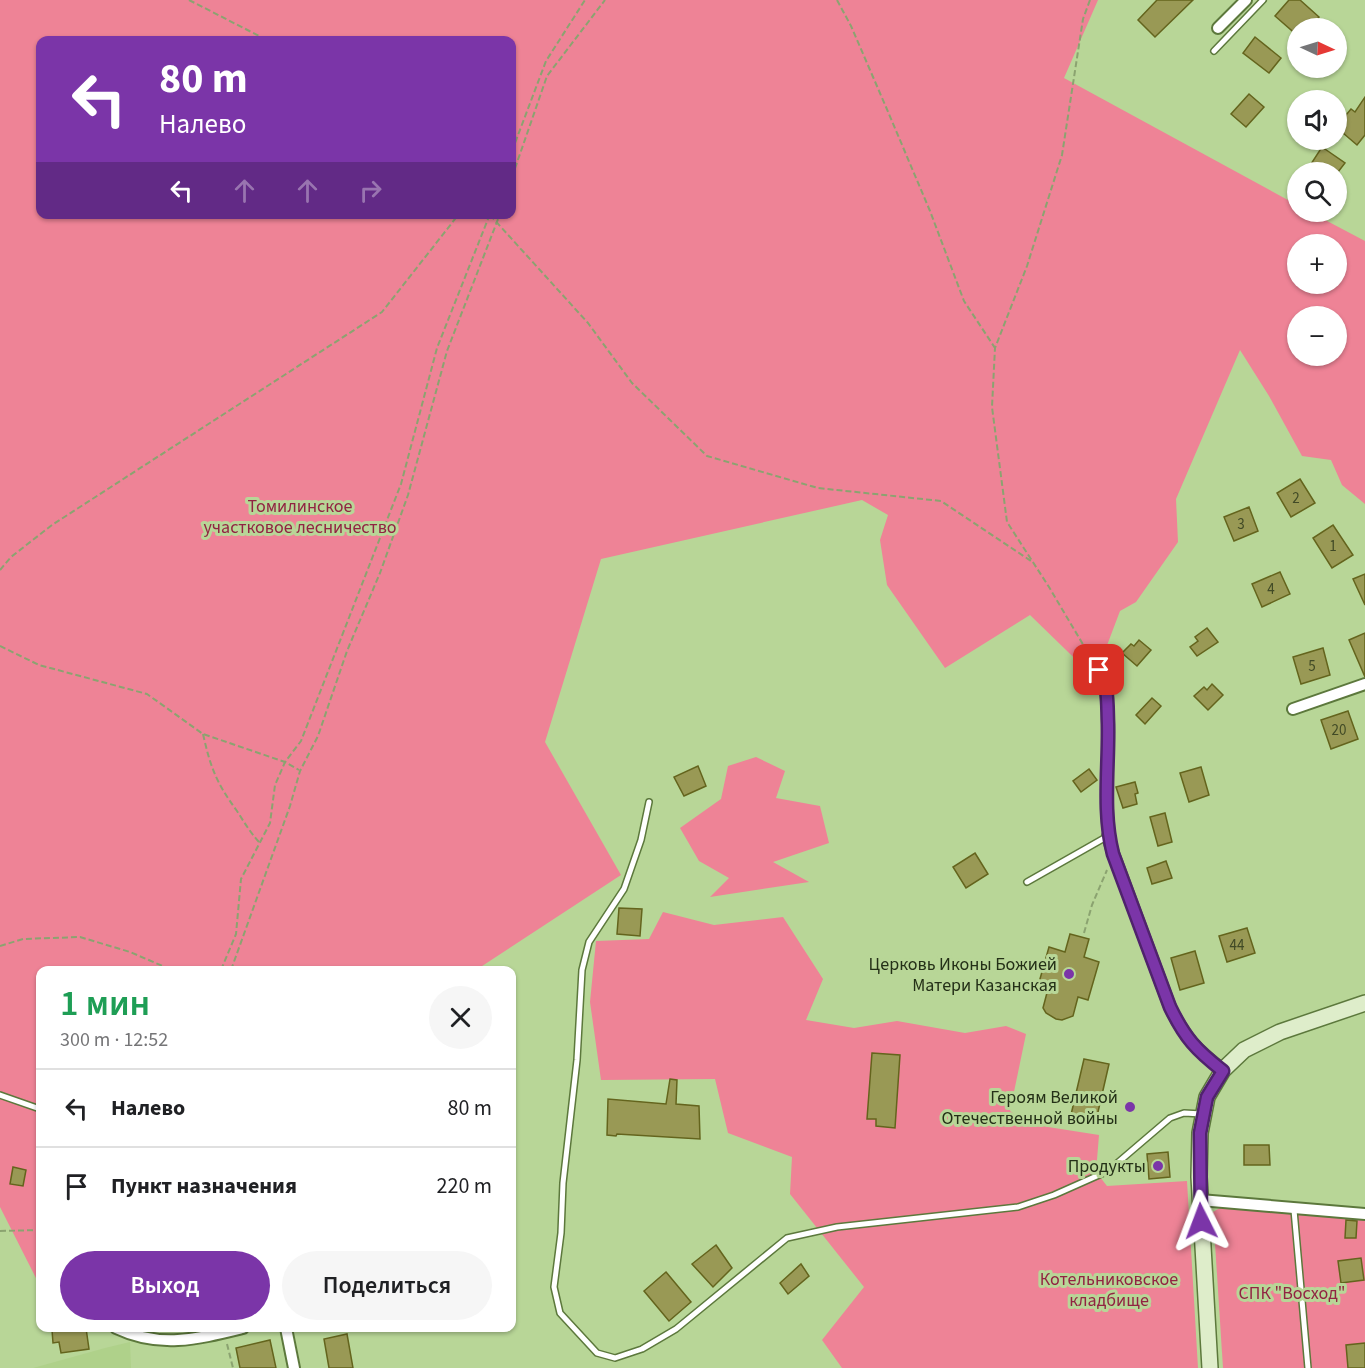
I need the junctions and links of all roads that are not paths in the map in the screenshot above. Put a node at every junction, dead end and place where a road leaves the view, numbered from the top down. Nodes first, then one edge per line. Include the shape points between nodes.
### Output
1 (1246, 0) edge
2 (1263, 0) edge
3 (1218, 28) dead end
4 (1214, 51) dead end
5 (1099, 670) road end
6 (1365, 684) edge
7 (1293, 709) dead end
8 (650, 802) dead end
9 (1108, 836) junction
10 (1027, 882) dead end
11 (1365, 1003) edge
12 (1223, 1071) junction
13 (0, 1095) edge
14 (36, 1108) edge
15 (1203, 1114) junction
16 (1200, 1200) junction
17 (1294, 1210) junction
18 (1365, 1214) edge
19 (125, 1332) edge
20 (224, 1332) edge
21 (287, 1332) edge
22 (294, 1368) edge
23 (1210, 1368) edge
24 (1308, 1368) edge

1 - 3 street
2 - 4 lane
5 - 9 lane via 1107,685
6 - 7 street
8 - 15 lane via 624,889 589,942 582,970 578,1060 554,1287 560,1313 597,1353 615,1358 642,1349 676,1329 787,1238 837,1227 1018,1207 1108,1171 1170,1118 1184,1113
9 - 10 lane
9 - 12 street via 1170,1007 1191,1044
11 - 12 street via 1280,1032 1244,1050
12 - 15 street via 1207,1097
13 - 14 lane
15 - 16 street
16 - 17 street
16 - 23 street
17 - 18 street
17 - 24 lane
19 - 20 street via 162,1342
21 - 22 street

